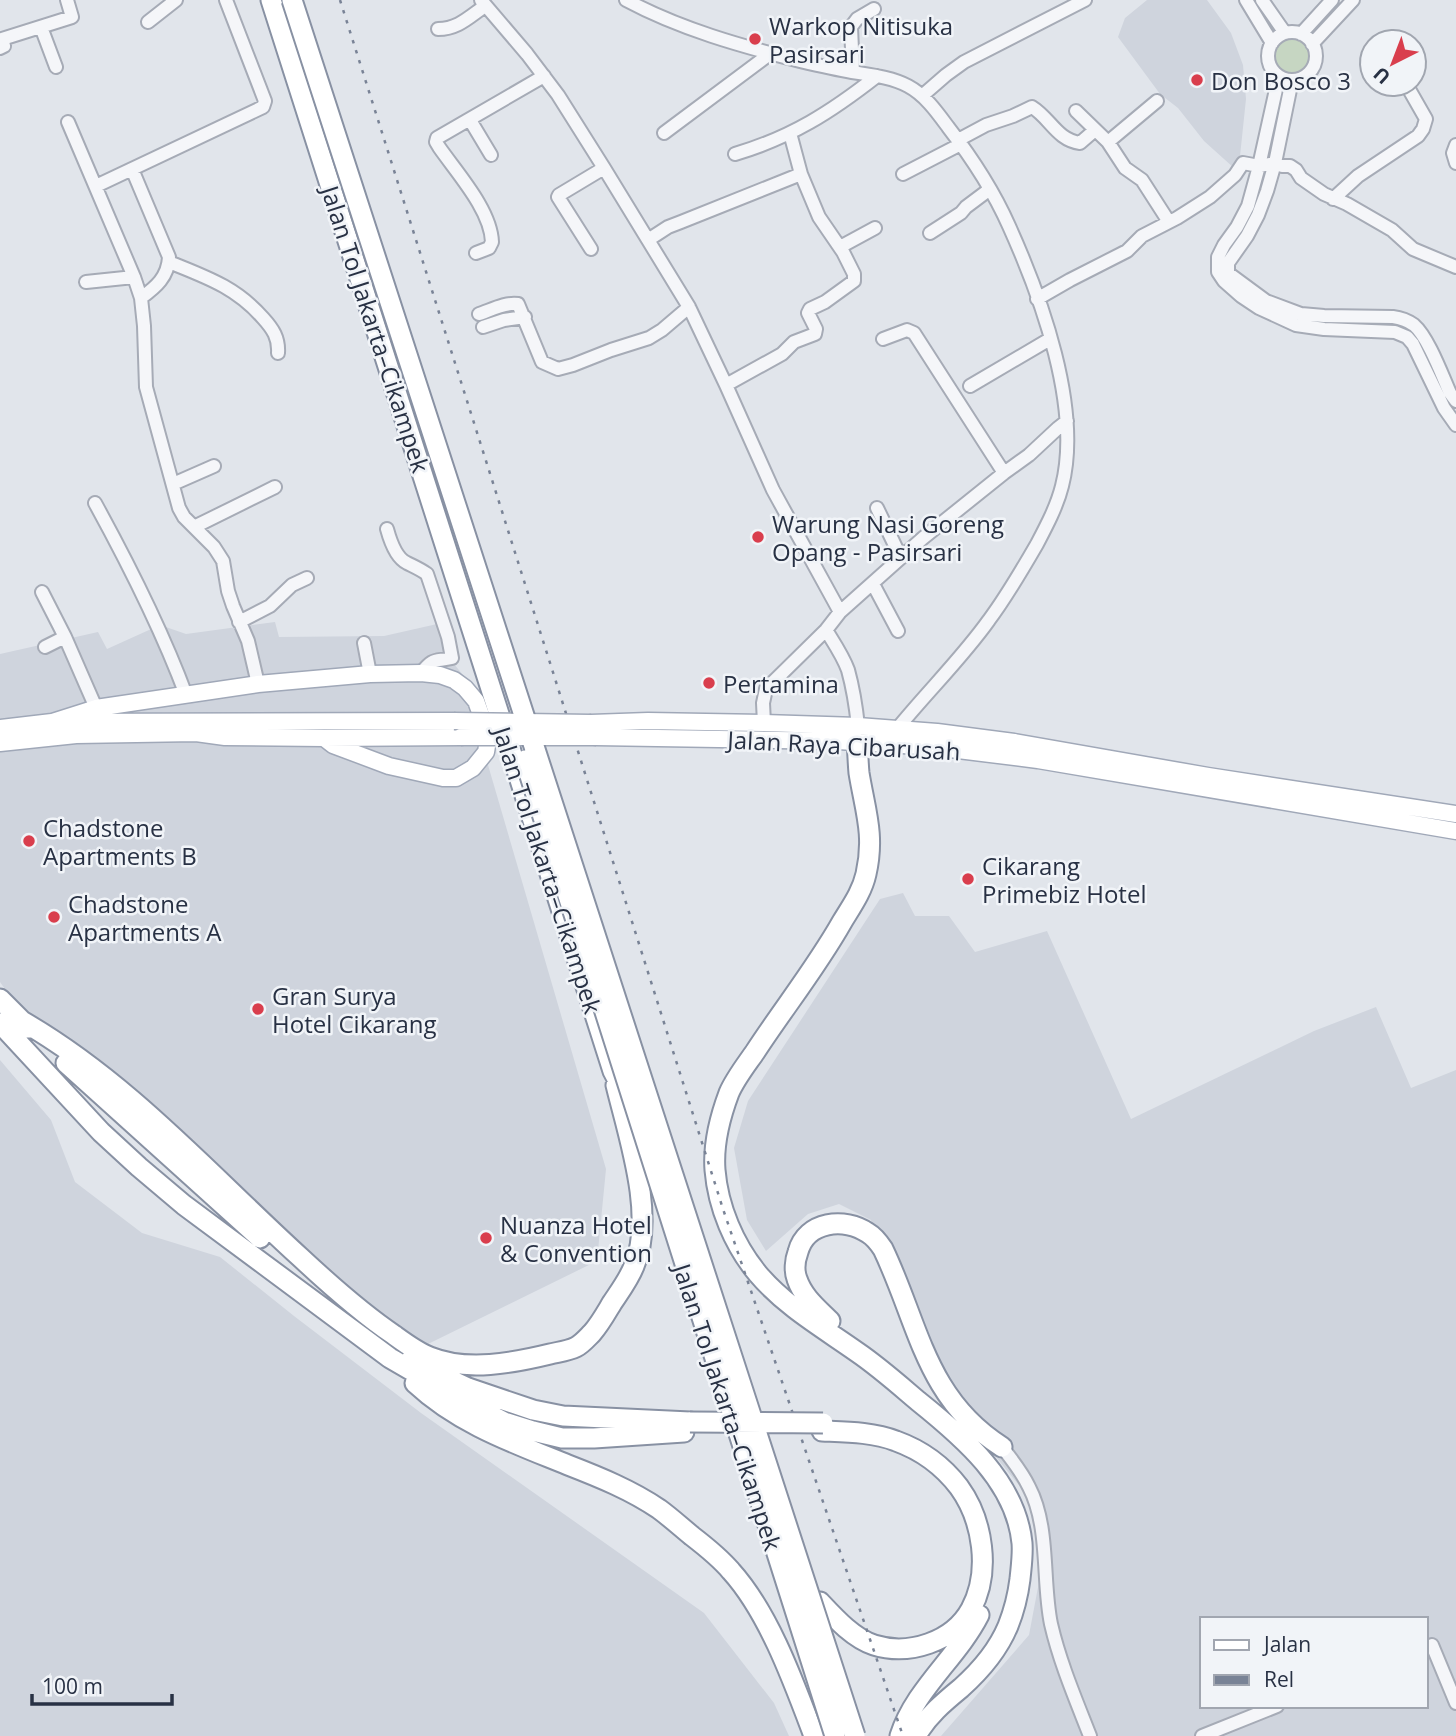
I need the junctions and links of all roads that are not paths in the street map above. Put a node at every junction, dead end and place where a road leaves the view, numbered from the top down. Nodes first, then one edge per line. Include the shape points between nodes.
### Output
1 (67, 0) edge
2 (176, 0) edge
3 (226, 0) edge
4 (271, 0) edge
5 (282, 0) edge
6 (292, 0) edge
7 (302, 0) edge
8 (626, 0) edge
9 (1085, 0) edge
10 (1246, 0) edge
11 (1262, 0) edge
12 (1332, 0) edge
13 (1353, 0) edge
14 (483, 3) edge
15 (874, 9) dead end
16 (148, 22) dead end
17 (41, 27) junction
18 (438, 29) dead end
19 (1285, 33) junction
20 (1301, 34) junction
21 (1272, 43) junction
22 (1312, 44) junction
23 (0, 48) edge
24 (771, 53) junction
25 (56, 67) dead end
26 (853, 72) junction
27 (544, 76) junction
28 (877, 76) junction
29 (1285, 78) junction
30 (922, 96) junction
31 (1414, 98) edge
32 (1157, 101) dead end
33 (1076, 111) dead end
34 (470, 120) junction
35 (68, 122) dead end
36 (1095, 130) junction
37 (664, 133) dead end
38 (790, 133) junction
39 (959, 142) junction
40 (1108, 142) junction
41 (1456, 145) edge
42 (735, 154) dead end
43 (491, 155) dead end
44 (1275, 163) junction
45 (1456, 163) edge
46 (1259, 166) junction
47 (604, 168) junction
48 (132, 169) junction
49 (801, 174) junction
50 (902, 174) dead end
51 (96, 186) junction
52 (990, 189) junction
53 (1333, 199) junction
54 (1169, 222) junction
55 (875, 228) dead end
56 (930, 233) dead end
57 (649, 240) junction
58 (840, 247) junction
59 (591, 249) dead end
60 (476, 253) dead end
61 (169, 262) junction
62 (1456, 267) edge
63 (134, 277) junction
64 (86, 282) dead end
65 (141, 298) junction
66 (1037, 299) junction
67 (689, 307) junction
68 (481, 321) dead end
69 (883, 339) dead end
70 (1050, 339) junction
71 (278, 353) dead end
72 (726, 385) junction
73 (970, 386) dead end
74 (1456, 401) edge
75 (1067, 421) junction
76 (1456, 425) edge
77 (214, 466) dead end
78 (1004, 473) junction
79 (173, 484) junction
80 (275, 487) dead end
81 (95, 503) dead end
82 (877, 508) dead end
83 (194, 527) junction
84 (387, 529) dead end
85 (901, 558) junction
86 (307, 578) dead end
87 (873, 584) junction
88 (42, 592) dead end
89 (840, 612) junction
90 (239, 622) junction
91 (826, 630) junction
92 (898, 631) dead end
93 (65, 637) junction
94 (364, 643) dead end
95 (45, 647) dead end
96 (421, 673) junction
97 (370, 674) junction
98 (258, 684) junction
99 (186, 695) junction
100 (96, 708) junction
101 (52, 722) junction
102 (764, 723) junction
103 (0, 728) edge
104 (227, 729) junction
105 (457, 729) junction
106 (594, 730) junction
107 (195, 731) junction
108 (858, 734) junction
109 (0, 735) edge
110 (897, 736) junction
111 (324, 738) junction
112 (0, 743) edge
113 (0, 752) edge
114 (1456, 814) edge
115 (1456, 831) edge
116 (0, 999) edge
117 (22, 1021) junction
118 (0, 1023) edge
119 (613, 1071) junction
120 (862, 1355) junction
121 (390, 1357) junction
122 (690, 1427) junction
123 (822, 1427) junction
124 (1002, 1447) joint
125 (820, 1602) junction
126 (1428, 1647) edge
127 (1456, 1703) edge
128 (1272, 1708) edge
129 (814, 1736) edge
130 (834, 1736) edge
131 (855, 1736) edge
132 (864, 1736) edge
133 (901, 1736) edge
134 (916, 1736) edge
135 (1090, 1736) edge
136 (1202, 1736) edge

1 - 17 street via 72,17
2 - 16 street
3 - 48 street via 264,106
4 - 119 highway, Jalan Tol Jakarta–Cikampek
5 - 130 highway, bridge
6 - 131 highway, bridge
7 - 125 highway, Jalan Tol Jakarta–Cikampek
8 - 24 street via 696,31
9 - 30 street via 964,62
10 - 21 street
11 - 19 street
12 - 20 street
13 - 22 street
14 - 18 street via 450,29
14 - 27 street
15 - 26 street via 851,27
17 - 23 street via 1,40 4,47
17 - 25 street
19 - 20 street
19 - 21 street
20 - 22 street
21 - 29 street via 1270,66
22 - 29 street via 1314,66 1304,77
24 - 26 street
24 - 37 street
26 - 28 street
27 - 34 street
27 - 47 street
28 - 30 street
28 - 38 street via 837,107
29 - 44 street
29 - 46 street
30 - 39 street
31 - 53 street via 1426,119 1418,136
32 - 40 street
33 - 36 street
34 - 43 street
34 - 60 street via 440,135 436,142 483,209 489,225 492,242
35 - 51 street
36 - 39 street via 1080,143 1073,142 1032,107 986,125
36 - 40 street
38 - 42 street
38 - 49 street
39 - 50 street
39 - 52 street
40 - 54 street via 1125,168 1142,180
41 - 45 street
44 - 46 street
44 - 53 street via 1294,168
44 - 74 street via 1258,215 1228,263 1228,273 1266,301 1301,314 1393,317 1412,324 1423,336
46 - 54 street via 1243,163 1223,188
46 - 76 street via 1248,206 1218,257 1218,272 1224,281 1259,308 1296,326 1395,332 1407,337
47 - 57 street
47 - 59 street via 558,197
48 - 51 street
48 - 61 street
49 - 57 street via 668,227
49 - 58 street via 819,217
51 - 63 street
52 - 56 street
52 - 66 street
53 - 62 street via 1392,230 1413,249
54 - 66 street via 1142,236 1127,251
55 - 58 street
57 - 67 street
58 - 72 street via 854,281 810,309 816,334 794,342 782,354
61 - 65 street via 162,280
61 - 71 street via 242,297 274,333
63 - 64 street
63 - 65 street
65 - 79 street via 146,387
66 - 70 street
67 - 68 street via 649,338 558,369 542,362 525,317
67 - 72 street
69 - 78 street via 901,331 914,333
70 - 73 street
70 - 75 street
72 - 89 street via 773,490
75 - 78 street
75 - 110 street via 1062,486 1050,519 989,621
77 - 79 street
78 - 85 street
79 - 83 street via 179,508
80 - 83 street
81 - 99 street via 128,562
82 - 85 street
83 - 90 street via 223,561
84 - 96 street via 399,557 427,574 448,637 452,658 434,660
85 - 87 street
86 - 90 street
87 - 89 street
87 - 92 street
88 - 93 street
89 - 91 street
90 - 98 street
91 - 102 street via 766,689
91 - 108 street via 847,668
93 - 95 street
93 - 100 street
94 - 97 street
96 - 97 main road
96 - 111 main road via 454,680 476,701 487,746 466,773 456,778 428,776 378,762
97 - 98 main road
98 - 99 main road
99 - 100 main road
100 - 101 main road
101 - 103 main road, Jalan Raya Cibarusah
101 - 104 main road, Jalan Raya Cibarusah
102 - 106 main road, Jalan Raya Cibarusah via 648,721
102 - 108 main road, Jalan Raya Cibarusah
104 - 105 main road, Jalan Raya Cibarusah
104 - 107 main road, Jalan Raya Cibarusah
104 - 111 main road, Jalan Raya Cibarusah
104 - 113 main road, Jalan Raya Cibarusah via 184,742
105 - 106 main road, Jalan Raya Cibarusah, bridge
105 - 111 main road, Jalan Raya Cibarusah
106 - 108 main road, Jalan Raya Cibarusah
107 - 109 main road, Jalan Raya Cibarusah via 64,730
107 - 112 main road, Jalan Raya Cibarusah
108 - 110 main road, Jalan Raya Cibarusah
108 - 120 highway via 859,772 870,832 866,875 835,935 730,1090 720,1120 715,1169 719,1197 734,1238 760,1276 790,1305
110 - 114 main road, Jalan Raya Cibarusah via 1014,743
110 - 115 main road, Jalan Raya Cibarusah via 934,747 1038,760
116 - 117 highway
117 - 119 highway via 71,1052 172,1134 300,1258 380,1326 429,1357 467,1364 538,1357 577,1347 594,1331 635,1266 642,1223 639,1189
117 - 122 highway via 265,1243 381,1336 436,1373 533,1410
118 - 121 highway via 139,1167
119 - 130 highway, Jalan Tol Jakarta–Cikampek via 630,1103
120 - 124 highway via 810,1301 796,1276 799,1246 814,1229 826,1224 846,1223 876,1239 942,1388 984,1436
120 - 134 highway via 951,1428 996,1478 1014,1509 1022,1545 1015,1606 1001,1640
121 - 122 highway via 504,1422 552,1436 594,1438
121 - 129 highway via 418,1386 461,1418 610,1482 658,1509 702,1544 731,1571 764,1619
122 - 123 highway, bridge
123 - 125 highway via 882,1436 937,1464 967,1501 981,1541 982,1561 977,1595 963,1621 942,1638 910,1649 872,1645 844,1627
123 - 133 highway via 896,1430 928,1445 954,1466 972,1490 988,1532 992,1566 984,1604 959,1647 917,1702
124 - 135 street via 1030,1488 1037,1508 1056,1644
125 - 132 highway, Jalan Tol Jakarta–Cikampek
126 - 127 street via 1432,1645
128 - 136 street

